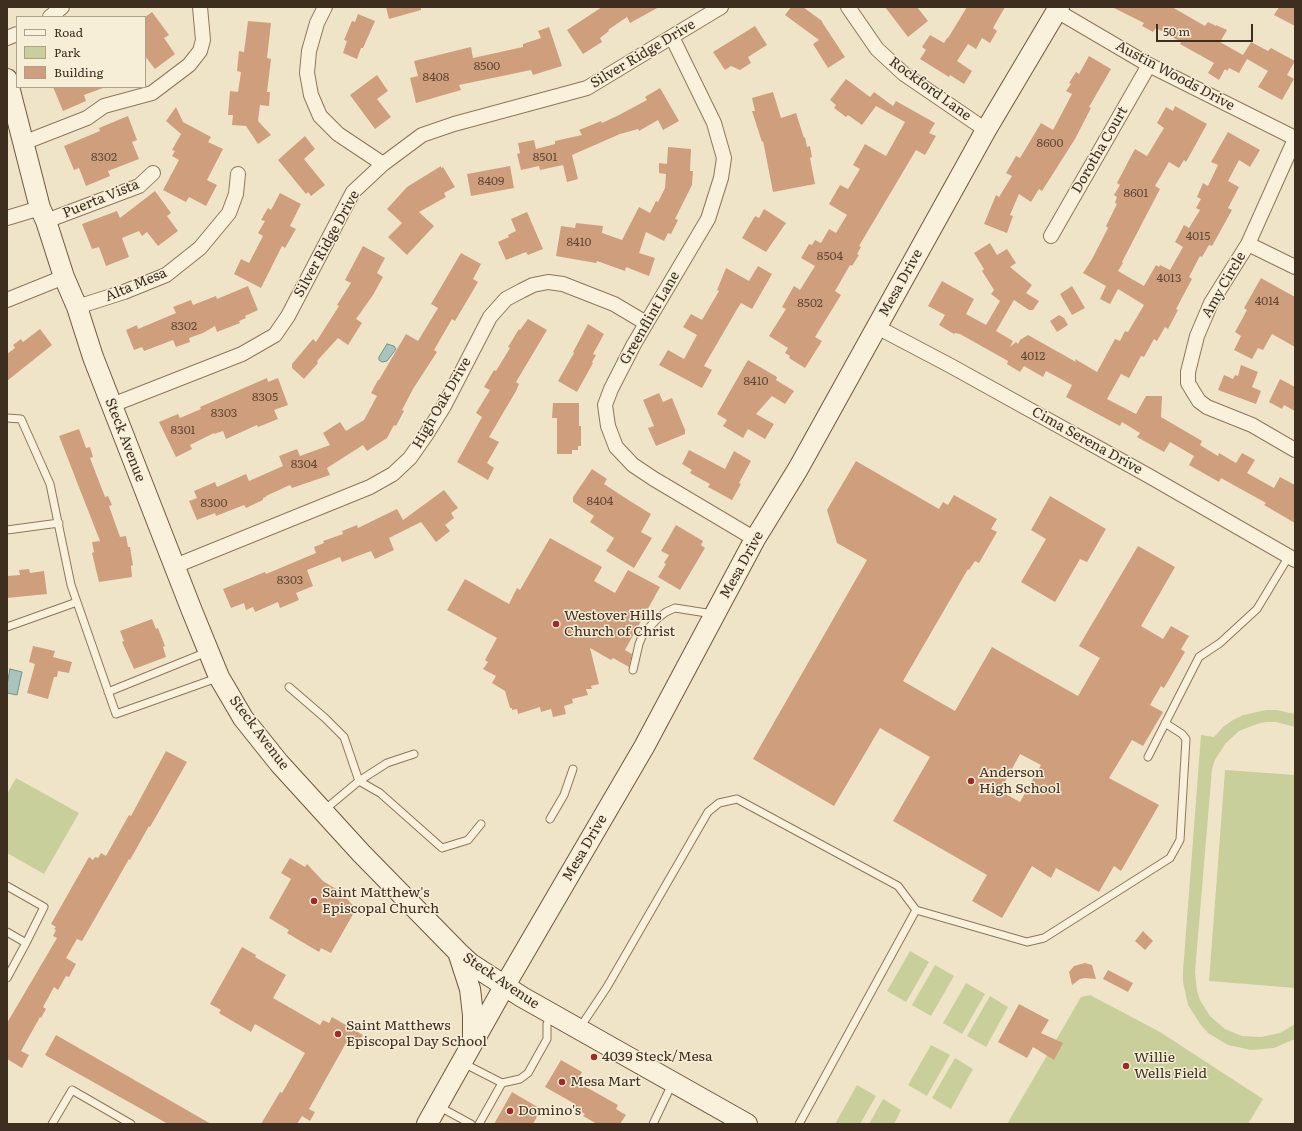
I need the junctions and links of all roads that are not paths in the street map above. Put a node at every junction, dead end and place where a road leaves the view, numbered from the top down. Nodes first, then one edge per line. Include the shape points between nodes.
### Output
1 (62, 7) edge
2 (200, 7) edge
3 (325, 7) edge
4 (721, 7) edge
5 (848, 7) edge
6 (1058, 9) edge
7 (51, 16) edge
8 (672, 37) junction
9 (1149, 64) junction
10 (7, 79) edge
11 (986, 130) junction
12 (1295, 139) edge
13 (23, 143) junction
14 (383, 164) junction
15 (153, 173) dead end
16 (238, 174) dead end
17 (43, 214) junction
18 (7, 218) edge
19 (1051, 236) dead end
20 (1248, 244) junction
21 (1295, 267) edge
22 (64, 277) junction
23 (7, 300) edge
24 (77, 307) junction
25 (646, 323) junction
26 (876, 327) junction
27 (112, 405) junction
28 (7, 418) edge
29 (1295, 450) edge
30 (59, 523) junction
31 (7, 530) edge
32 (755, 539) junction
33 (1292, 558) edge
34 (175, 566) junction
35 (77, 602) junction
36 (715, 615) junction
37 (7, 627) edge
38 (209, 651) junction
39 (633, 670) dead end
40 (219, 677) junction
41 (289, 687) dead end
42 (108, 692) junction
43 (1165, 723) junction
44 (414, 754) dead end
45 (1148, 757) dead end
46 (573, 769) dead end
47 (359, 781) junction
48 (322, 811) junction
49 (550, 819) dead end
50 (481, 824) dead end
51 (7, 886) edge
52 (916, 910) junction
53 (7, 932) edge
54 (26, 943) junction
55 (458, 952) junction
56 (7, 978) edge
57 (504, 987) junction
58 (551, 1014) junction
59 (579, 1029) junction
60 (473, 1044) junction
61 (462, 1063) junction
62 (673, 1082) junction
63 (502, 1083) junction
64 (438, 1106) junction
65 (52, 1124) edge
66 (131, 1124) edge
67 (427, 1124) edge
68 (472, 1124) edge
69 (479, 1124) edge
70 (653, 1124) edge
71 (747, 1124) edge
72 (799, 1124) edge

1 - 7 street
2 - 13 street via 203,40 200,51 189,64 152,93 104,106 87,118
3 - 14 street via 309,50 307,73 311,95 320,116 338,134
4 - 8 street, Silver Ridge Drive
5 - 11 street, Rockford Lane via 877,50 904,74
6 - 9 street, Austin Woods Drive
6 - 11 street, Mesa Drive
8 - 14 street, Silver Ridge Drive via 587,88 422,135
8 - 25 street, Greenflint Lane via 714,123 724,158 721,178 708,219
9 - 12 street, Austin Woods Drive
9 - 19 street, Dorotha Court
10 - 13 street, Steck Avenue
11 - 26 street, Mesa Drive
12 - 20 street, Amy Circle
13 - 17 street, Steck Avenue
14 - 27 street, Silver Ridge Drive via 353,192 288,316 275,334 242,354
15 - 17 street, Puerta Vista via 138,186
16 - 24 street, Alta Mesa via 236,194 229,213 200,248 166,275
17 - 18 street, Puerta Vista
17 - 22 street, Steck Avenue
20 - 21 street
20 - 29 street, Amy Circle via 1211,303 1197,336 1190,361 1188,383 1207,407 1252,425
22 - 23 street
22 - 24 street, Steck Avenue
24 - 27 street, Steck Avenue
25 - 32 street, Greenflint Lane via 605,406 608,426 616,446 633,465
25 - 34 street, High Oak Drive via 614,304 563,284 548,282 521,291 506,299 490,317 444,406 410,458 393,474 370,487
26 - 32 street, Mesa Drive via 798,469
26 - 33 street, Cima Serena Drive via 1115,457
27 - 34 street, Steck Avenue
28 - 30 lane via 21,419 50,484
30 - 31 lane
30 - 35 lane via 71,585
32 - 36 street, Mesa Drive
33 - 43 lane via 1257,610 1220,644 1199,657
34 - 38 street, Steck Avenue
35 - 37 lane
35 - 42 lane
36 - 39 lane via 675,608 666,612 643,634
36 - 57 street, Mesa Drive via 644,747
38 - 40 street, Steck Avenue
38 - 42 lane
40 - 42 lane via 116,714
40 - 48 street, Steck Avenue via 244,718 279,763
41 - 47 lane via 344,737
43 - 45 lane
43 - 52 lane via 1186,739 1180,840 1170,858 1038,940 1027,942
44 - 47 lane via 387,763
46 - 49 lane via 564,795
47 - 48 lane
47 - 50 lane via 380,793 442,848 468,840
48 - 55 street, Steck Avenue
51 - 54 lane via 44,907
52 - 59 lane via 898,886 737,799 719,803 708,812 607,987
52 - 72 lane
53 - 54 lane
54 - 56 lane
55 - 57 street, Steck Avenue
55 - 60 street via 470,989
57 - 58 street, Steck Avenue
57 - 60 street, Mesa Drive
58 - 59 street, Steck Avenue
58 - 63 lane via 547,1024 547,1039 528,1073 520,1079
59 - 62 street, Steck Avenue
60 - 61 street, Mesa Drive
61 - 63 lane
61 - 64 street, Mesa Drive
62 - 70 lane
62 - 71 street, Steck Avenue
63 - 69 lane
64 - 67 street, Mesa Drive
64 - 68 lane
65 - 66 lane via 72,1090

